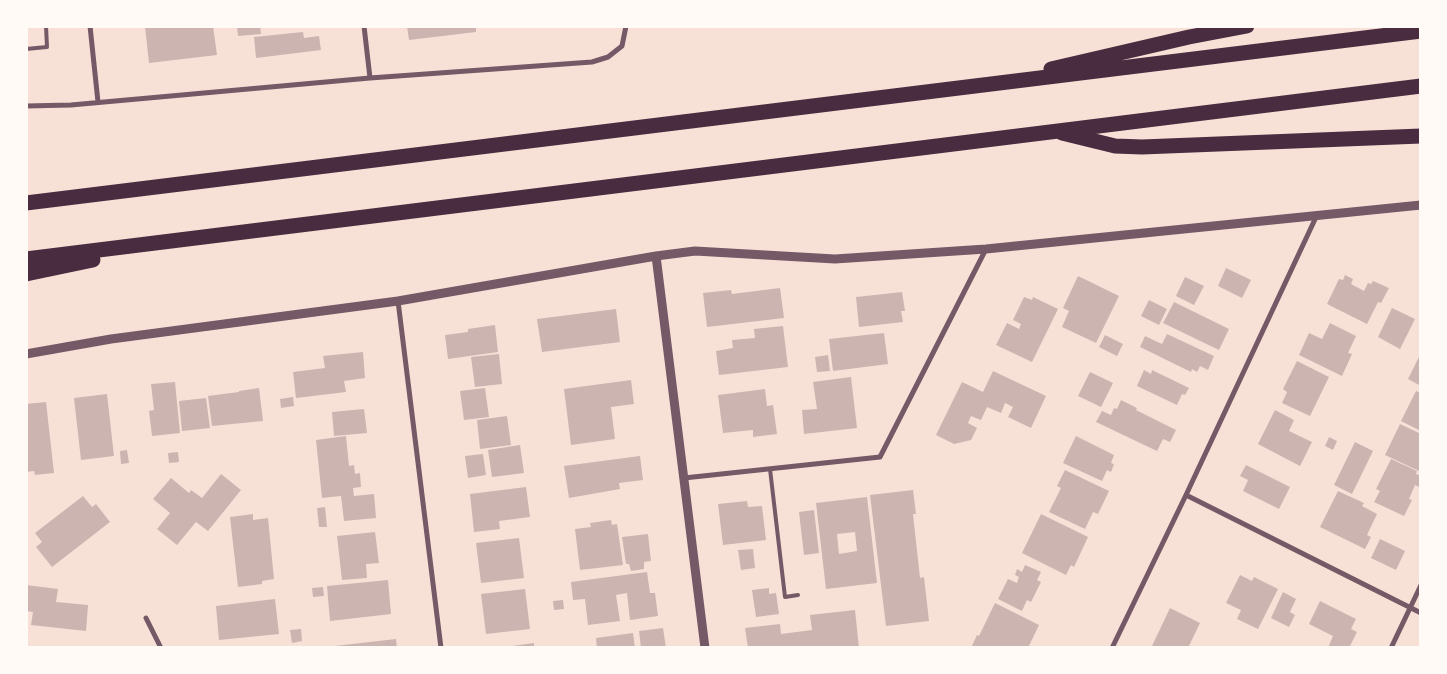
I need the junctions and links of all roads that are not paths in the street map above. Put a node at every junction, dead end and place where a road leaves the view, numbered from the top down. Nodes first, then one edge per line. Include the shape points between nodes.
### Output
1 (46, 26) edge
2 (90, 26) edge
3 (364, 26) edge
4 (626, 26) edge
5 (1247, 26) edge
6 (1421, 31) edge
7 (26, 49) edge
8 (370, 78) junction
9 (1421, 86) edge
10 (969, 87) junction
11 (98, 102) junction
12 (26, 106) edge
13 (1053, 131) junction
14 (1421, 136) edge
15 (26, 203) edge
16 (1421, 205) edge
17 (1318, 215) junction
18 (180, 240) junction
19 (986, 249) junction
20 (656, 256) junction
21 (26, 259) edge
22 (26, 274) edge
23 (398, 301) junction
24 (26, 354) edge
25 (770, 469) junction
26 (684, 478) junction
27 (1186, 495) junction
28 (1421, 585) edge
29 (798, 595) dead end
30 (1410, 608) junction
31 (1421, 613) edge
32 (146, 618) dead end
33 (161, 648) edge
34 (441, 648) edge
35 (705, 648) edge
36 (1112, 648) edge
37 (1390, 648) edge

1 - 7 lane via 47,48
2 - 11 street
3 - 8 street
4 - 8 street via 622,46 608,57 592,62
5 - 10 highway
6 - 10 highway
8 - 11 street
9 - 13 highway
10 - 15 highway
11 - 12 street
13 - 14 highway via 1115,146 1142,147
13 - 18 highway
16 - 17 street
17 - 19 street
17 - 27 street
18 - 21 highway
18 - 22 highway
19 - 20 street via 835,259 695,251
19 - 25 street via 880,457
20 - 23 street
20 - 26 street
23 - 24 street via 111,339
23 - 34 street
25 - 26 street
25 - 29 lane via 785,597
26 - 35 street
27 - 30 street
27 - 36 street
28 - 30 street
30 - 31 street
30 - 37 street
32 - 33 street

